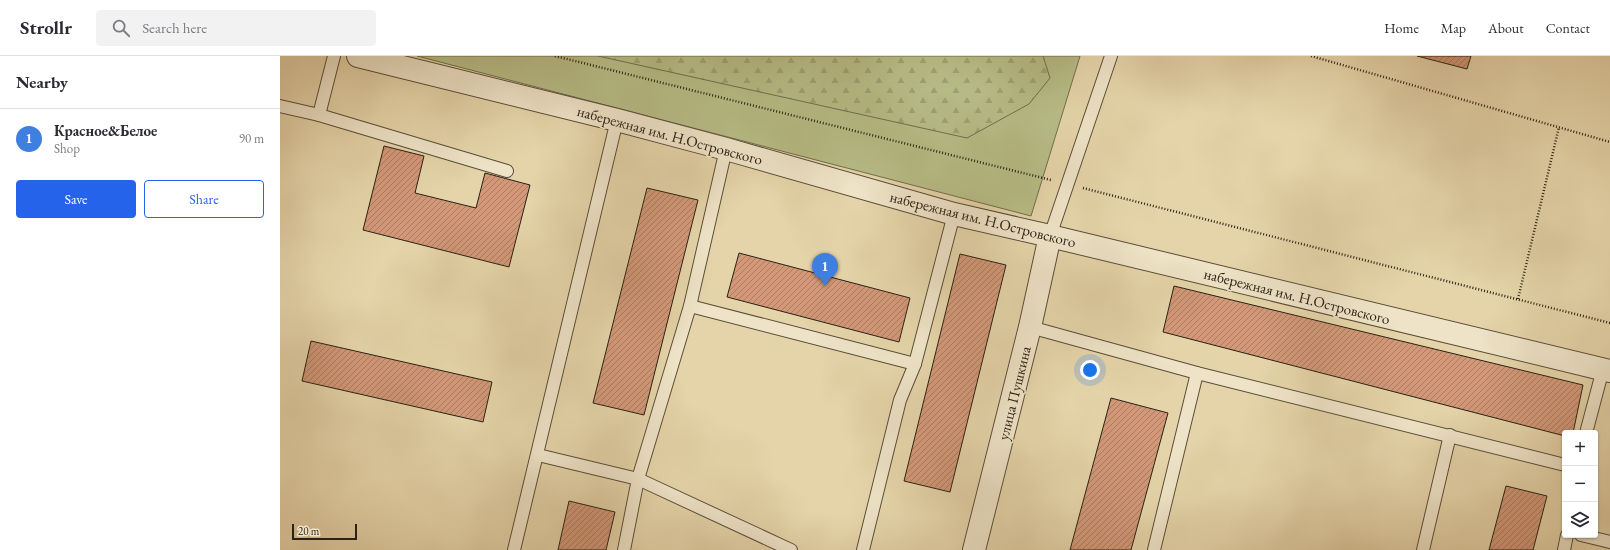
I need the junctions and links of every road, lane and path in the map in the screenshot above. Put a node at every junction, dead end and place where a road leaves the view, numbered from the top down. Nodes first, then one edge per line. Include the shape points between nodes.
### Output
1 (334, 56) edge
2 (358, 56) edge
3 (1111, 56) edge
4 (1311, 56) edge
5 (280, 106) edge
6 (319, 115) junction
7 (617, 120) junction
8 (1559, 127) junction
9 (1610, 142) edge
10 (726, 149) junction
11 (507, 171) dead end
12 (954, 214) junction
13 (1050, 236) junction
14 (1518, 299) dead end
15 (690, 306) junction
16 (1030, 327) junction
17 (915, 364) junction
18 (1606, 370) edge
19 (1197, 373) junction
20 (1587, 430) edge
21 (1450, 436) junction
22 (538, 455) junction
23 (1562, 464) edge
24 (638, 479) junction
25 (1566, 538) edge
26 (1593, 538) edge
27 (1610, 542) edge
28 (786, 549) edge
29 (514, 550) edge
30 (624, 550) edge
31 (863, 550) edge
32 (974, 550) edge
33 (1154, 550) edge
34 (1423, 550) edge
35 (1564, 550) edge

1 - 6 lane
2 - 7 street, набережная им. Н.Островского
3 - 13 lane
4 - 8 path
5 - 6 lane
6 - 11 lane
7 - 10 street, набережная им. Н.Островского
7 - 22 lane
8 - 9 path
8 - 14 path
10 - 12 street, набережная им. Н.Островского
10 - 15 lane
12 - 13 street, набережная им. Н.Островского
12 - 17 lane
13 - 16 street, улица Пушкина
13 - 18 street, набережная им. Н.Островского
15 - 17 lane
15 - 24 lane
16 - 19 lane
16 - 32 street, улица Пушкина
17 - 31 lane via 900,400
18 - 20 lane
19 - 21 lane
19 - 33 lane
21 - 23 lane
21 - 34 lane
22 - 24 lane
22 - 29 lane
24 - 28 lane
24 - 30 lane
25 - 35 lane
26 - 27 lane

